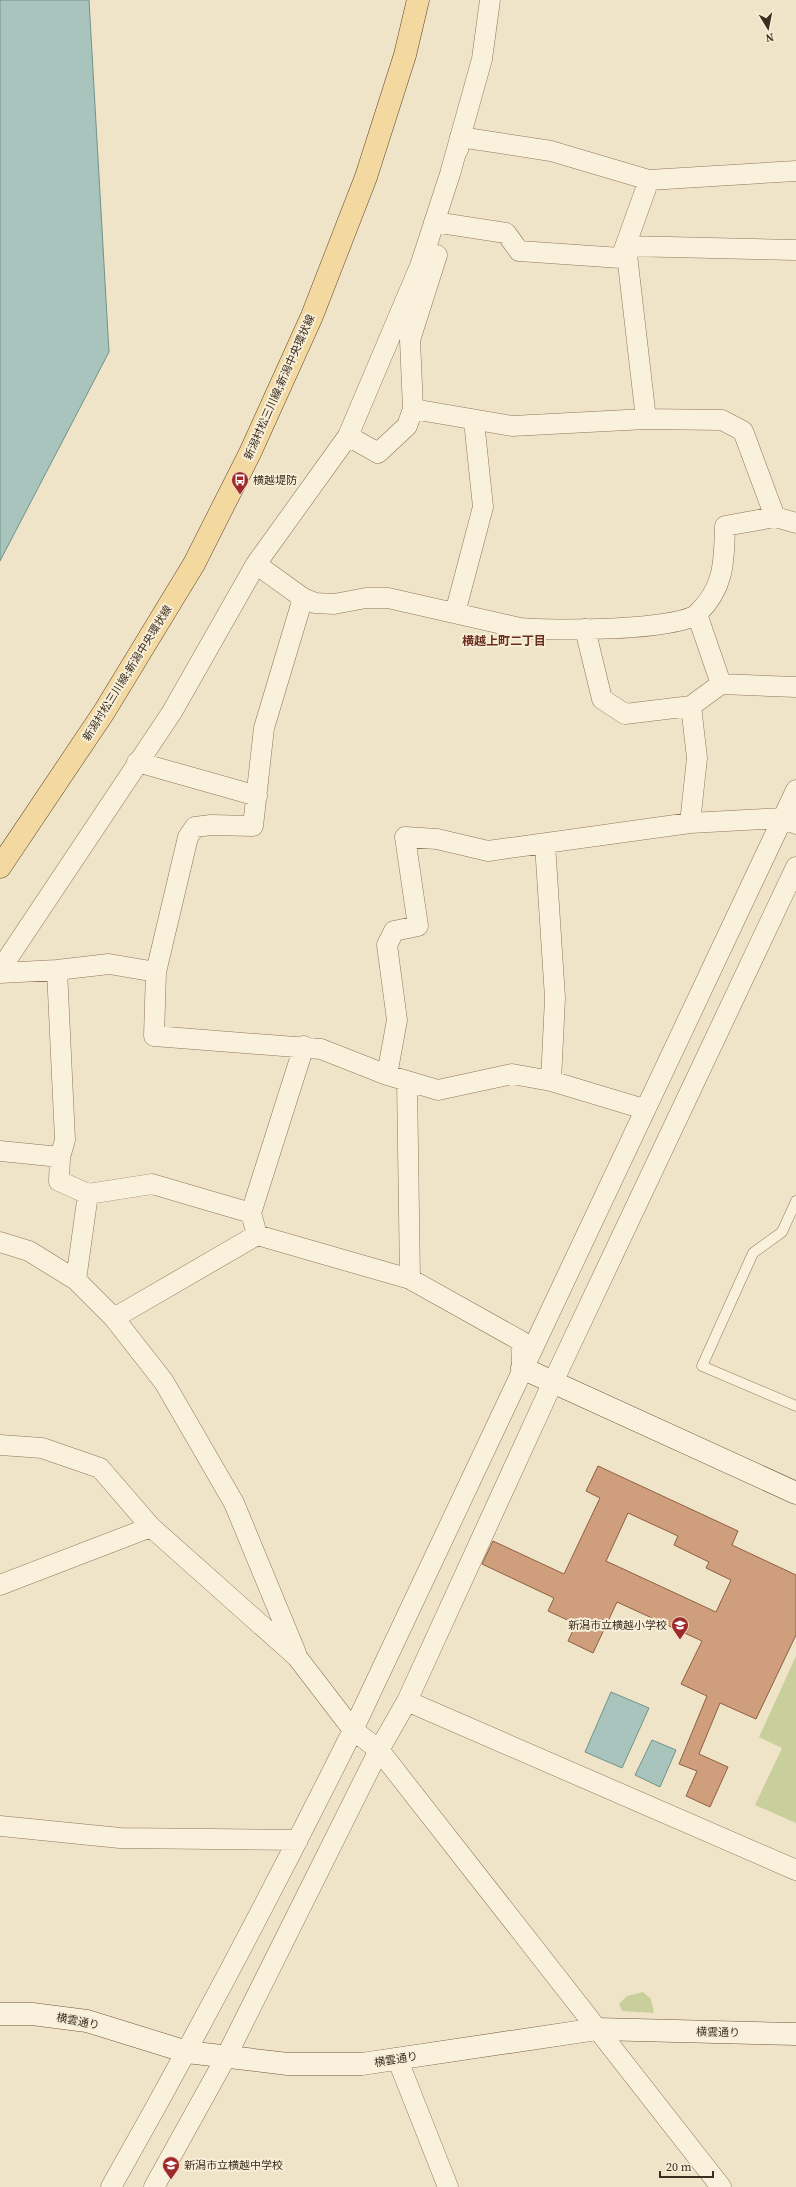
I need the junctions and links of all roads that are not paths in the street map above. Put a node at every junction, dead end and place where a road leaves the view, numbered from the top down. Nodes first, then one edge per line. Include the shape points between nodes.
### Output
1 (418, 0) edge
2 (490, 0) edge
3 (460, 137) junction
4 (796, 172) edge
5 (649, 180) junction
6 (440, 223) junction
7 (626, 246) junction
8 (796, 250) edge
9 (413, 409) junction
10 (646, 419) junction
11 (474, 421) junction
12 (348, 436) junction
13 (774, 517) junction
14 (796, 523) edge
15 (256, 564) junction
16 (303, 598) junction
17 (455, 613) junction
18 (697, 614) junction
19 (585, 629) junction
20 (721, 684) junction
21 (796, 687) edge
22 (691, 706) junction
23 (137, 762) junction
24 (796, 790) edge
25 (257, 796) junction
26 (789, 821) edge
27 (690, 823) junction
28 (545, 844) junction
29 (0, 867) edge
30 (796, 867) edge
31 (57, 970) junction
32 (0, 972) edge
33 (156, 972) junction
34 (304, 1046) junction
35 (387, 1075) junction
36 (407, 1081) junction
37 (551, 1082) junction
38 (644, 1109) junction
39 (0, 1151) edge
40 (60, 1157) junction
41 (88, 1194) junction
42 (796, 1201) edge
43 (251, 1213) junction
44 (257, 1235) junction
45 (0, 1242) edge
46 (410, 1279) junction
47 (76, 1280) junction
48 (114, 1318) junction
49 (522, 1368) junction
50 (552, 1384) junction
51 (796, 1406) edge
52 (0, 1445) edge
53 (796, 1493) edge
54 (151, 1527) junction
55 (0, 1585) edge
56 (297, 1657) junction
57 (406, 1701) junction
58 (353, 1730) junction
59 (379, 1750) junction
60 (0, 1826) edge
61 (298, 1840) junction
62 (796, 1870) edge
63 (0, 2014) edge
64 (597, 2029) junction
65 (796, 2034) edge
66 (187, 2052) junction
67 (226, 2057) junction
68 (397, 2058) junction
69 (111, 2187) edge
70 (154, 2187) edge
71 (448, 2187) edge
72 (721, 2187) edge

1 - 29 main road, 新潟村松三川線;新潟中央環状線 via 404,55 366,177 312,316 250,453 194,564 104,712
2 - 3 street via 482,59
3 - 5 street via 551,151
3 - 6 street
4 - 5 street
5 - 7 street
6 - 7 street via 506,233 519,251 621,258
6 - 9 street via 410,340
6 - 12 street
7 - 8 street
7 - 10 street
9 - 11 street
9 - 12 street via 407,426 378,453
10 - 11 street via 512,426
10 - 13 street via 722,420 743,431
11 - 17 street via 483,507
12 - 15 street
13 - 14 street
13 - 18 street via 725,526 721,578 710,599
15 - 16 street
15 - 23 street via 172,712
16 - 17 street via 315,603 334,604 366,598 388,598
16 - 25 street via 264,728
17 - 19 street via 520,628
18 - 19 street via 679,621 621,628
18 - 20 street
19 - 22 street via 602,699 625,714
20 - 21 street
20 - 22 street
22 - 27 street via 697,758
23 - 25 street
23 - 32 street
24 - 26 street
25 - 33 street via 253,826 195,827 188,837
26 - 27 street
26 - 38 street via 702,987 669,1063
27 - 28 street
28 - 35 street via 488,851 437,839 404,837 418,926 394,930 387,944 397,1020
28 - 37 street via 555,998
30 - 50 street
31 - 32 street
31 - 33 street via 109,964
31 - 40 street via 64,1140
33 - 34 street via 154,1036
34 - 35 street via 321,1049
34 - 43 street
35 - 36 street
36 - 37 street via 438,1090 512,1074
36 - 46 street
37 - 38 street
38 - 49 street
39 - 40 street
40 - 41 street via 59,1181
41 - 43 street via 152,1184
41 - 47 street
42 - 51 lane via 782,1232 753,1253 702,1366
43 - 44 street
44 - 46 street
44 - 48 street
45 - 47 street via 29,1251
46 - 49 street via 521,1341
47 - 48 street
48 - 56 street via 164,1382 234,1503
49 - 50 main road
49 - 58 street
50 - 53 main road
50 - 57 street
52 - 54 street via 42,1448 100,1468
54 - 55 street
54 - 56 street
56 - 58 street
57 - 59 street
57 - 62 street
58 - 59 street
58 - 61 street
59 - 64 street
59 - 67 street
60 - 61 street via 120,1838
61 - 66 street
63 - 66 main road, 横雲通り via 32,2014 87,2021
64 - 65 main road, 横雲通り
64 - 68 main road, 横雲通り
64 - 72 street
66 - 67 main road, 横雲通り
66 - 69 street
67 - 68 main road, 横雲通り via 288,2064 355,2064
67 - 70 street
68 - 71 street

